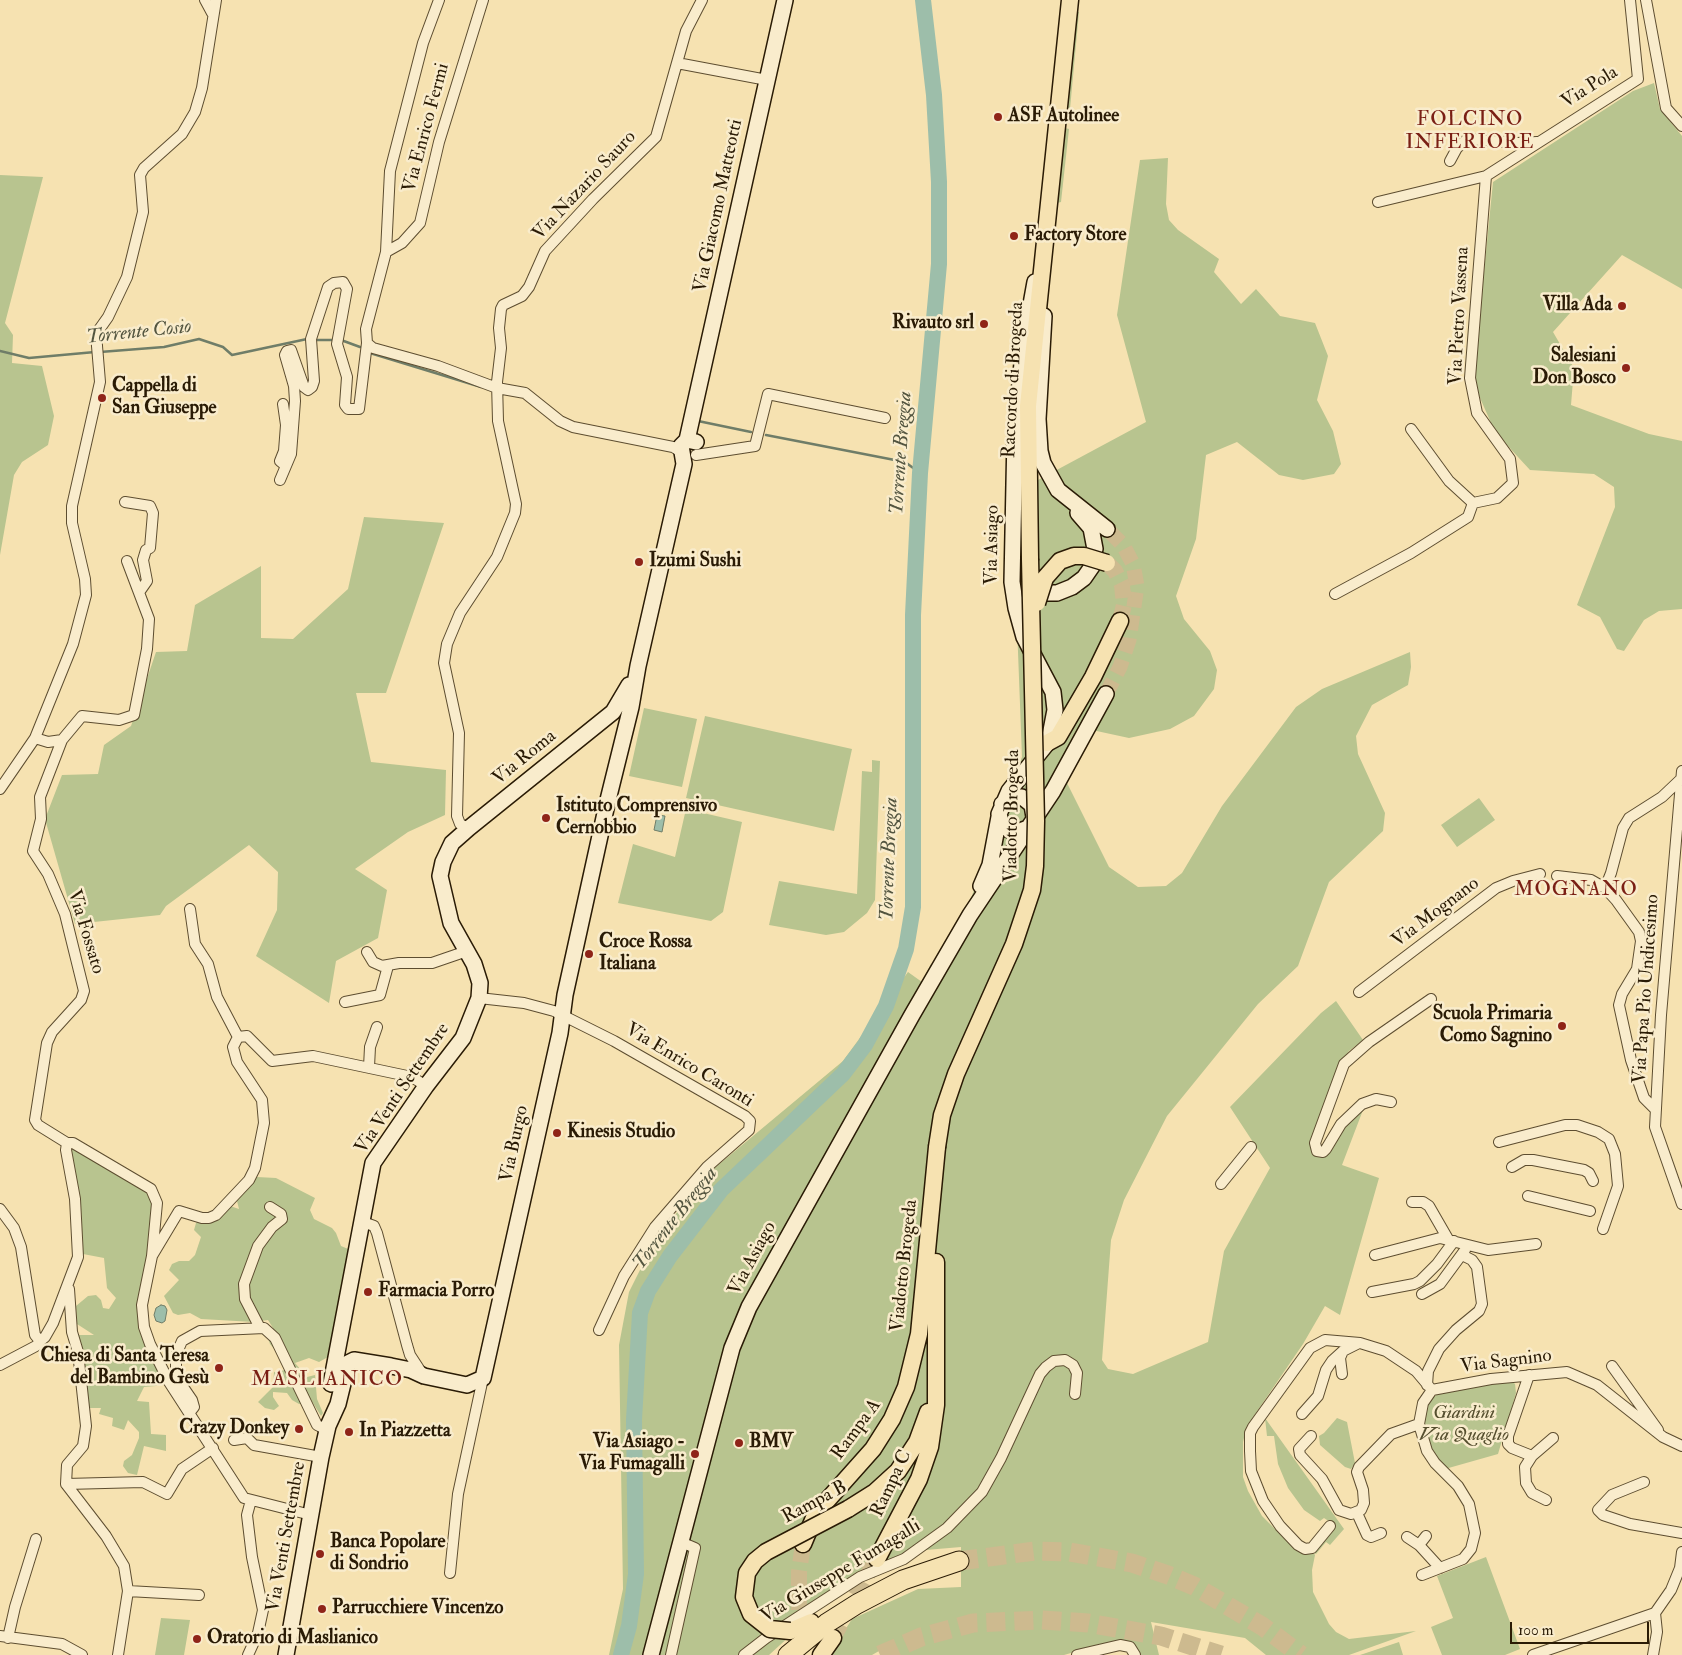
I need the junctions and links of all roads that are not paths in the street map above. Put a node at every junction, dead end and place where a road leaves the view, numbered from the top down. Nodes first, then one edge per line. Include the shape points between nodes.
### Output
1 (205, 0) edge
2 (216, 0) edge
3 (439, 0) edge
4 (483, 0) edge
5 (702, 0) edge
6 (785, 0) edge
7 (1070, 0) edge
8 (1630, 0) edge
9 (1646, 0) edge
10 (212, 13) junction
11 (677, 63) junction
12 (766, 80) junction
13 (1682, 126) edge
14 (1538, 142) junction
15 (1450, 161) dead end
16 (1486, 176) junction
17 (1378, 202) dead end
18 (386, 252) junction
19 (1042, 264) junction
20 (366, 344) junction
21 (497, 388) junction
22 (283, 404) dead end
23 (885, 418) dead end
24 (692, 422) joint
25 (1411, 429) dead end
26 (688, 451) junction
27 (284, 466) junction
28 (280, 480) dead end
29 (1058, 490) junction
30 (125, 502) dead end
31 (1474, 503) junction
32 (1107, 529) tunnel mouth
33 (1095, 549) tunnel mouth
34 (1013, 555) junction
35 (1030, 559) joint
36 (127, 561) dead end
37 (1100, 564) joint
38 (1018, 573) dead end
39 (140, 591) junction
40 (1047, 594) dead end
41 (1335, 594) dead end
42 (1120, 620) tunnel mouth
43 (1032, 622) junction
44 (1106, 694) tunnel mouth
45 (624, 710) junction
46 (35, 738) junction
47 (62, 740) junction
48 (1047, 743) junction
49 (1681, 776) edge
50 (0, 788) edge
51 (1001, 811) junction
52 (1031, 823) junction
53 (469, 828) junction
54 (452, 843) joint
55 (1540, 874) dead end
56 (1557, 876) dead end
57 (1605, 888) junction
58 (190, 909) dead end
59 (970, 915) junction
60 (467, 951) junction
61 (366, 952) dead end
62 (388, 966) junction
63 (1358, 992) dead end
64 (479, 998) junction
65 (1431, 999) dead end
66 (345, 1002) dead end
67 (563, 1016) junction
68 (377, 1027) dead end
69 (238, 1037) junction
70 (369, 1067) junction
71 (426, 1086) junction
72 (1391, 1102) dead end
73 (1656, 1110) junction
74 (1500, 1142) dead end
75 (67, 1143) junction
76 (936, 1147) junction
77 (1251, 1147) dead end
78 (1512, 1167) dead end
79 (1593, 1181) dead end
80 (1221, 1184) dead end
81 (1528, 1196) dead end
82 (1412, 1202) dead end
83 (1682, 1204) edge
84 (270, 1207) dead end
85 (0, 1209) edge
86 (1590, 1211) dead end
87 (363, 1222) junction
88 (1603, 1230) dead end
89 (1451, 1240) junction
90 (1536, 1244) dead end
91 (1467, 1245) junction
92 (1462, 1255) junction
93 (152, 1256) junction
94 (1375, 1256) dead end
95 (69, 1285) junction
96 (1372, 1292) dead end
97 (1422, 1294) dead end
98 (260, 1328) junction
99 (599, 1330) dead end
100 (40, 1341) junction
101 (1360, 1343) junction
102 (1343, 1350) junction
103 (338, 1355) junction
104 (354, 1360) junction
105 (935, 1362) junction
106 (0, 1365) edge
107 (1612, 1366) dead end
108 (1342, 1374) dead end
109 (1529, 1375) junction
110 (424, 1376) junction
111 (484, 1378) junction
112 (906, 1387) joint
113 (1429, 1387) junction
114 (1076, 1394) dead end
115 (190, 1412) junction
116 (1302, 1414) dead end
117 (1419, 1424) junction
118 (328, 1428) junction
119 (1311, 1436) dead end
120 (1663, 1437) junction
121 (1553, 1438) dead end
122 (234, 1440) dead end
123 (1682, 1446) edge
124 (213, 1448) junction
125 (1532, 1456) junction
126 (321, 1457) junction
127 (1644, 1482) dead end
128 (66, 1484) junction
129 (251, 1500) junction
130 (1546, 1500) dead end
131 (1357, 1513) junction
132 (311, 1515) junction
133 (1330, 1526) dead end
134 (1382, 1533) dead end
135 (1682, 1533) edge
136 (1426, 1536) dead end
137 (1407, 1537) dead end
138 (36, 1539) dead end
139 (681, 1542) junction
140 (803, 1544) tunnel mouth
141 (1419, 1545) junction
142 (1682, 1552) edge
143 (876, 1559) tunnel mouth
144 (958, 1560) tunnel mouth
145 (1440, 1568) junction
146 (1681, 1568) edge
147 (450, 1573) dead end
148 (1422, 1575) dead end
149 (903, 1580) junction
150 (1674, 1583) junction
151 (128, 1591) junction
152 (1682, 1592) edge
153 (199, 1595) dead end
154 (1655, 1613) junction
155 (811, 1622) joint
156 (4, 1637) edge
157 (833, 1638) tunnel mouth
158 (82, 1655) edge
159 (118, 1655) edge
160 (248, 1655) edge
161 (286, 1655) edge
162 (651, 1655) edge
163 (672, 1655) edge
164 (744, 1655) edge
165 (788, 1655) edge
166 (821, 1655) edge
167 (1077, 1655) edge
168 (1135, 1655) edge
169 (1533, 1655) edge
170 (1654, 1655) edge

1 - 10 street
2 - 10 street
3 - 18 street via 423,43 390,171
4 - 18 street, Via Enrico Fermi via 439,142 420,223 402,243
5 - 11 street, Via Nazario Sauro via 686,31
6 - 12 street, Via Giacomo Matteotti
7 - 19 main road, Via Asiago
8 - 14 street, Via Pola via 1638,79
9 - 13 street via 1666,108
10 - 46 street via 202,88 195,112 182,134 140,175 143,212 127,277 96,334 100,382 72,506 72,523 86,594 73,644
11 - 12 street
11 - 21 street, Via Nazario Sauro via 656,137 545,251 522,296 503,305
12 - 24 street, Via Giacomo Matteotti
14 - 15 street via 1467,139
14 - 16 street, Via Pola
16 - 17 street, Via Pola
16 - 31 street, Via Pietro Vassena via 1470,378 1477,413 1510,459 1513,483 1497,498
18 - 20 street via 366,329
19 - 29 street, Via Asiago via 1046,287 1039,438 1043,463
19 - 34 street, Via Asiago via 1033,287 1015,435
19 - 35 main road, Raccordo di Brogeda via 1028,406
20 - 21 street
20 - 27 street via 359,409 348,409 345,405 347,378 337,340 347,289 343,282 334,283 328,287 312,334 312,387 308,390 304,388 291,350 285,355 295,401 291,454
21 - 26 street via 528,395 573,427 667,446 676,441
21 - 53 street via 499,433 516,504 497,557 460,613 446,644 444,662 459,733 458,816 460,824
22 - 27 street via 286,425 280,461
23 - 26 street via 768,394 755,446
24 - 26 street, Via Roma
25 - 31 street via 1449,481
26 - 45 street, Via Roma via 638,666
27 - 28 street
29 - 32 street, Via Asiago
29 - 33 street via 1090,528
30 - 39 street via 150,506 153,513 150,548 143,560 147,581
31 - 41 street via 1468,517 1411,553
34 - 38 street
34 - 48 street, Via Asiago via 1013,596 1019,624 1053,692 1053,724
35 - 43 main road, Viadotto Brogeda, bridge
36 - 39 street
37 - 40 street via 1066,590
37 - 43 main road, bridge via 1092,557 1079,556 1054,566 1041,586
39 - 47 street via 149,619 148,640 134,715 119,720 82,716
42 - 48 main road via 1093,677 1058,737
43 - 76 main road, Viadotto Brogeda, bridge via 1036,821 1032,890 1014,944 956,1074 942,1115
44 - 52 street, Via Asiago via 1053,791
45 - 53 street, Via Roma
45 - 67 street, Via Burgo
46 - 47 street via 48,742
46 - 50 street
47 - 75 street, Via Fossato via 40,797 41,819 33,851 48,874 65,914 84,991 81,1000 52,1032 47,1043 35,1120 38,1126
48 - 51 street, Via Asiago via 1009,791
49 - 57 street via 1662,797 1630,818 1623,828
49 - 73 street, Via Papa Pio Undicesimo
51 - 52 street via 1003,826 1009,830 1018,832
51 - 52 street via 1012,797 1022,797 1032,806
51 - 59 street, Via Asiago via 990,865
52 - 59 street, Via Asiago
53 - 54 street, Via Roma
54 - 60 street, Via Venti Settembre via 440,876 451,923
55 - 63 street, Via Mognano via 1496,888
56 - 57 street via 1591,880
57 - 73 street via 1641,940 1637,969 1619,1004 1631,1060 1644,1098
58 - 69 street via 195,944 208,964 217,997
59 - 139 street, Via Asiago via 746,1315 732,1348
60 - 62 street via 432,963 400,962
60 - 64 street, Via Venti Settembre via 480,983
61 - 62 street via 373,962
62 - 66 street via 380,995
64 - 67 street, Via Enrico Caronti via 524,1003
64 - 71 street, Via Venti Settembre via 463,1038
65 - 72 street via 1369,1042 1344,1064 1315,1143 1317,1151 1326,1149 1341,1124 1362,1104 1376,1099
67 - 99 street, Via Enrico Caronti via 614,1041 750,1121 748,1130 707,1167 655,1227 624,1276
67 - 111 street, Via Burgo
68 - 70 street via 370,1048
69 - 70 street via 247,1036 272,1060 313,1056
69 - 93 street via 233,1047 237,1062 262,1100 264,1123 255,1168 249,1180 216,1215 202,1218 179,1211
70 - 71 street via 412,1078
71 - 87 street, Via Venti Settembre via 374,1162
73 - 83 street, Via Papa Pio Undicesimo via 1658,1140
74 - 88 street via 1565,1125 1577,1125 1610,1140 1615,1154 1618,1186
75 - 93 street via 73,1143 153,1192 157,1203
75 - 95 street via 78,1256
76 - 105 main road, Viadotto Brogeda
76 - 112 main road, Viadotto Brogeda via 920,1328
77 - 80 street
78 - 79 street via 1524,1160 1533,1160 1584,1170
81 - 86 street
82 - 89 street via 1423,1202 1429,1206
84 - 98 street via 281,1214 282,1219 272,1226 258,1246 244,1284 245,1299
85 - 100 street via 14,1228 21,1247 35,1338
87 - 103 street, Via Venti Settembre
87 - 110 street via 374,1226 377,1233 410,1355
89 - 91 street
89 - 94 street via 1426,1240
89 - 96 street via 1437,1264 1420,1281
90 - 91 street via 1488,1250
91 - 92 street
92 - 97 street via 1440,1284
92 - 113 street via 1477,1267 1482,1304 1439,1349 1428,1371
93 - 115 street via 142,1305 144,1327 169,1382
95 - 100 street via 53,1323
95 - 128 street via 72,1332 78,1352 86,1426 83,1446 68,1465
98 - 115 street via 200,1331 182,1341 176,1355 176,1370 192,1400 194,1407
98 - 118 street via 275,1338 317,1426
100 - 106 street
101 - 102 street
101 - 113 street via 1379,1348 1405,1363
101 - 133 street via 1330,1339 1315,1344 1250,1433 1251,1471 1255,1485 1280,1526 1298,1545 1308,1549
102 - 108 street via 1340,1358
102 - 116 street via 1326,1370 1318,1396
103 - 104 street
103 - 118 street, Via Venti Settembre via 326,1419
104 - 110 street via 410,1370
104 - 118 street, Via Venti Settembre via 345,1371 338,1404
105 - 143 main road, Rampa C via 934,1421 927,1459
105 - 155 main road, Rampa B, bridge via 927,1416 911,1453 898,1471 883,1486 848,1509 766,1552 747,1573 744,1597 751,1614 770,1629 790,1631
107 - 120 street
109 - 113 street, Via Sagnino
109 - 120 street, Via Sagnino via 1567,1372 1583,1378 1607,1392
109 - 125 street via 1508,1440 1512,1448
110 - 111 street via 467,1385
111 - 147 street, Via Burgo via 457,1498
112 - 140 main road, Rampa A via 892,1419 873,1449 816,1512
113 - 117 street
114 - 164 street, Via Giuseppe Fumagalli via 1077,1373 1073,1365 1065,1360 1054,1361 1046,1367 982,1492 947,1528 904,1559 860,1577
115 - 124 street
117 - 131 street via 1391,1434 1358,1469 1364,1496 1361,1510
117 - 145 street via 1427,1451 1463,1493 1475,1526 1469,1553 1463,1559
118 - 126 street, Via Venti Settembre
119 - 131 street via 1299,1449 1300,1455 1322,1479 1339,1510
120 - 123 street, Via Sagnino
121 - 125 street
122 - 126 street via 247,1438 254,1445
124 - 128 street via 182,1469 167,1494 143,1482
124 - 129 street via 244,1498
125 - 130 street via 1525,1467 1526,1483 1532,1493
126 - 132 street, Via Venti Settembre
127 - 135 street via 1612,1495 1598,1510 1602,1515 1630,1524
128 - 151 street via 106,1536 124,1566
129 - 132 street
129 - 160 street via 247,1515 263,1610 258,1633
131 - 134 street via 1367,1535 1371,1537
132 - 161 street, Via Venti Settembre
136 - 141 street
137 - 141 street
138 - 156 street
139 - 162 street, Via Asiago
139 - 163 street via 695,1548
141 - 145 street
142 - 146 street
144 - 149 highway
145 - 148 street
146 - 150 street
149 - 155 highway via 839,1606
149 - 165 highway via 841,1613
150 - 152 street
150 - 154 street
151 - 153 street
151 - 159 street
154 - 169 street
154 - 170 street
156 - 158 street via 62,1644
157 - 166 main road
167 - 168 street via 1120,1645 1130,1647

